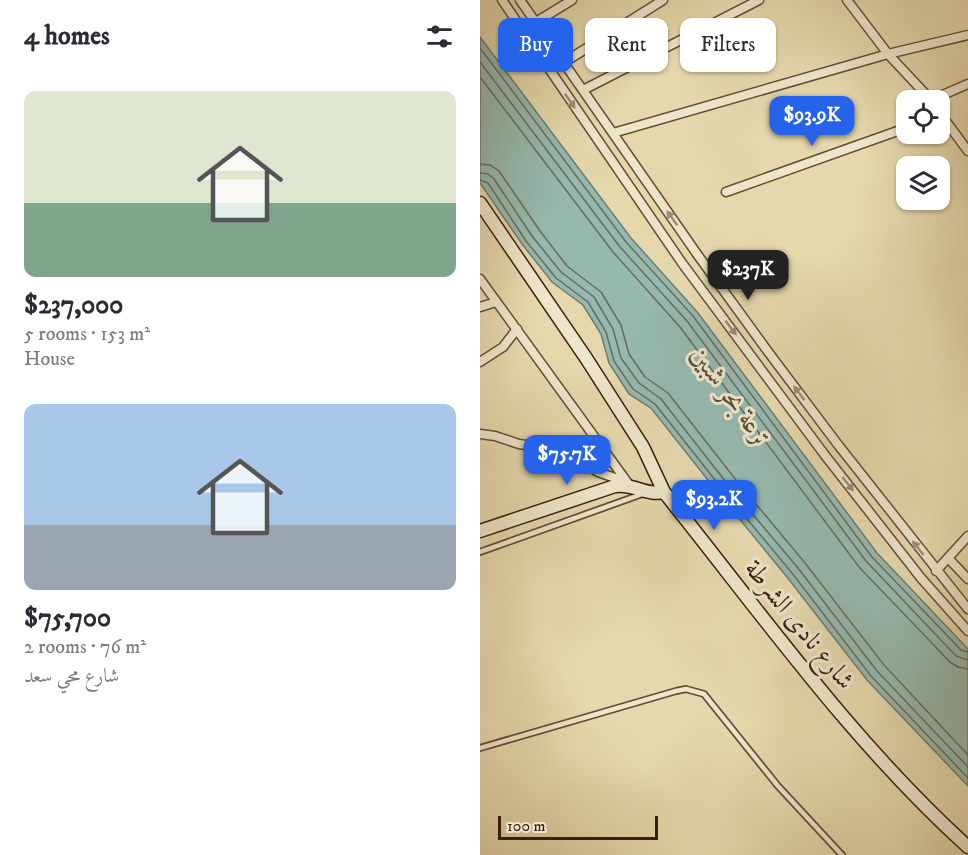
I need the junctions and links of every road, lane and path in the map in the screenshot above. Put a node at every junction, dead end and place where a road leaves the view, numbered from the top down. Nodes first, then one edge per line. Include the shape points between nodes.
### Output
1 (502, 0) edge
2 (520, 0) edge
3 (572, 0) edge
4 (663, 0) edge
5 (759, 0) edge
6 (847, 0) edge
7 (533, 18) edge
8 (543, 18) edge
9 (968, 35) edge
10 (888, 54) junction
11 (573, 57) edge
12 (570, 72) edge
13 (968, 84) edge
14 (583, 90) junction
15 (922, 90) edge
16 (950, 92) edge
17 (950, 128) edge
18 (896, 132) edge
19 (613, 133) junction
20 (968, 152) edge
21 (726, 192) dead end
22 (480, 203) edge
23 (480, 279) edge
24 (496, 302) junction
25 (480, 307) edge
26 (517, 329) junction
27 (480, 362) edge
28 (480, 434) edge
29 (630, 486) junction
30 (648, 492) junction
31 (664, 492) junction
32 (480, 531) edge
33 (968, 536) edge
34 (480, 552) edge
35 (948, 558) junction
36 (936, 571) junction
37 (968, 579) edge
38 (968, 609) edge
39 (968, 631) edge
40 (480, 748) edge
41 (968, 847) edge
42 (842, 855) edge

1 -> 39 street via 682,263 824,454 921,578
2 - 7 street
3 - 8 street
4 - 11 street
5 - 14 street
6 - 10 street
9 - 10 street
10 - 15 street
10 - 19 street
12 - 14 street
13 - 16 street
14 - 19 street
17 - 20 street
18 - 21 street
36 -> 19 street via 769,353
22 - 31 main road, شارع نادى الشرطة via 643,447
23 - 24 street
24 - 25 street
24 - 26 street
26 - 27 street via 503,346
26 - 29 street
28 - 29 street via 565,451
29 - 30 main road
29 - 32 main road via 615,486
30 - 31 main road
30 - 34 lane
31 - 41 main road, شارع نادى الشرطة via 863,742
33 - 35 street
35 - 36 street
35 - 37 street
36 - 38 street
40 - 42 lane via 676,691 696,690 704,694 778,786

